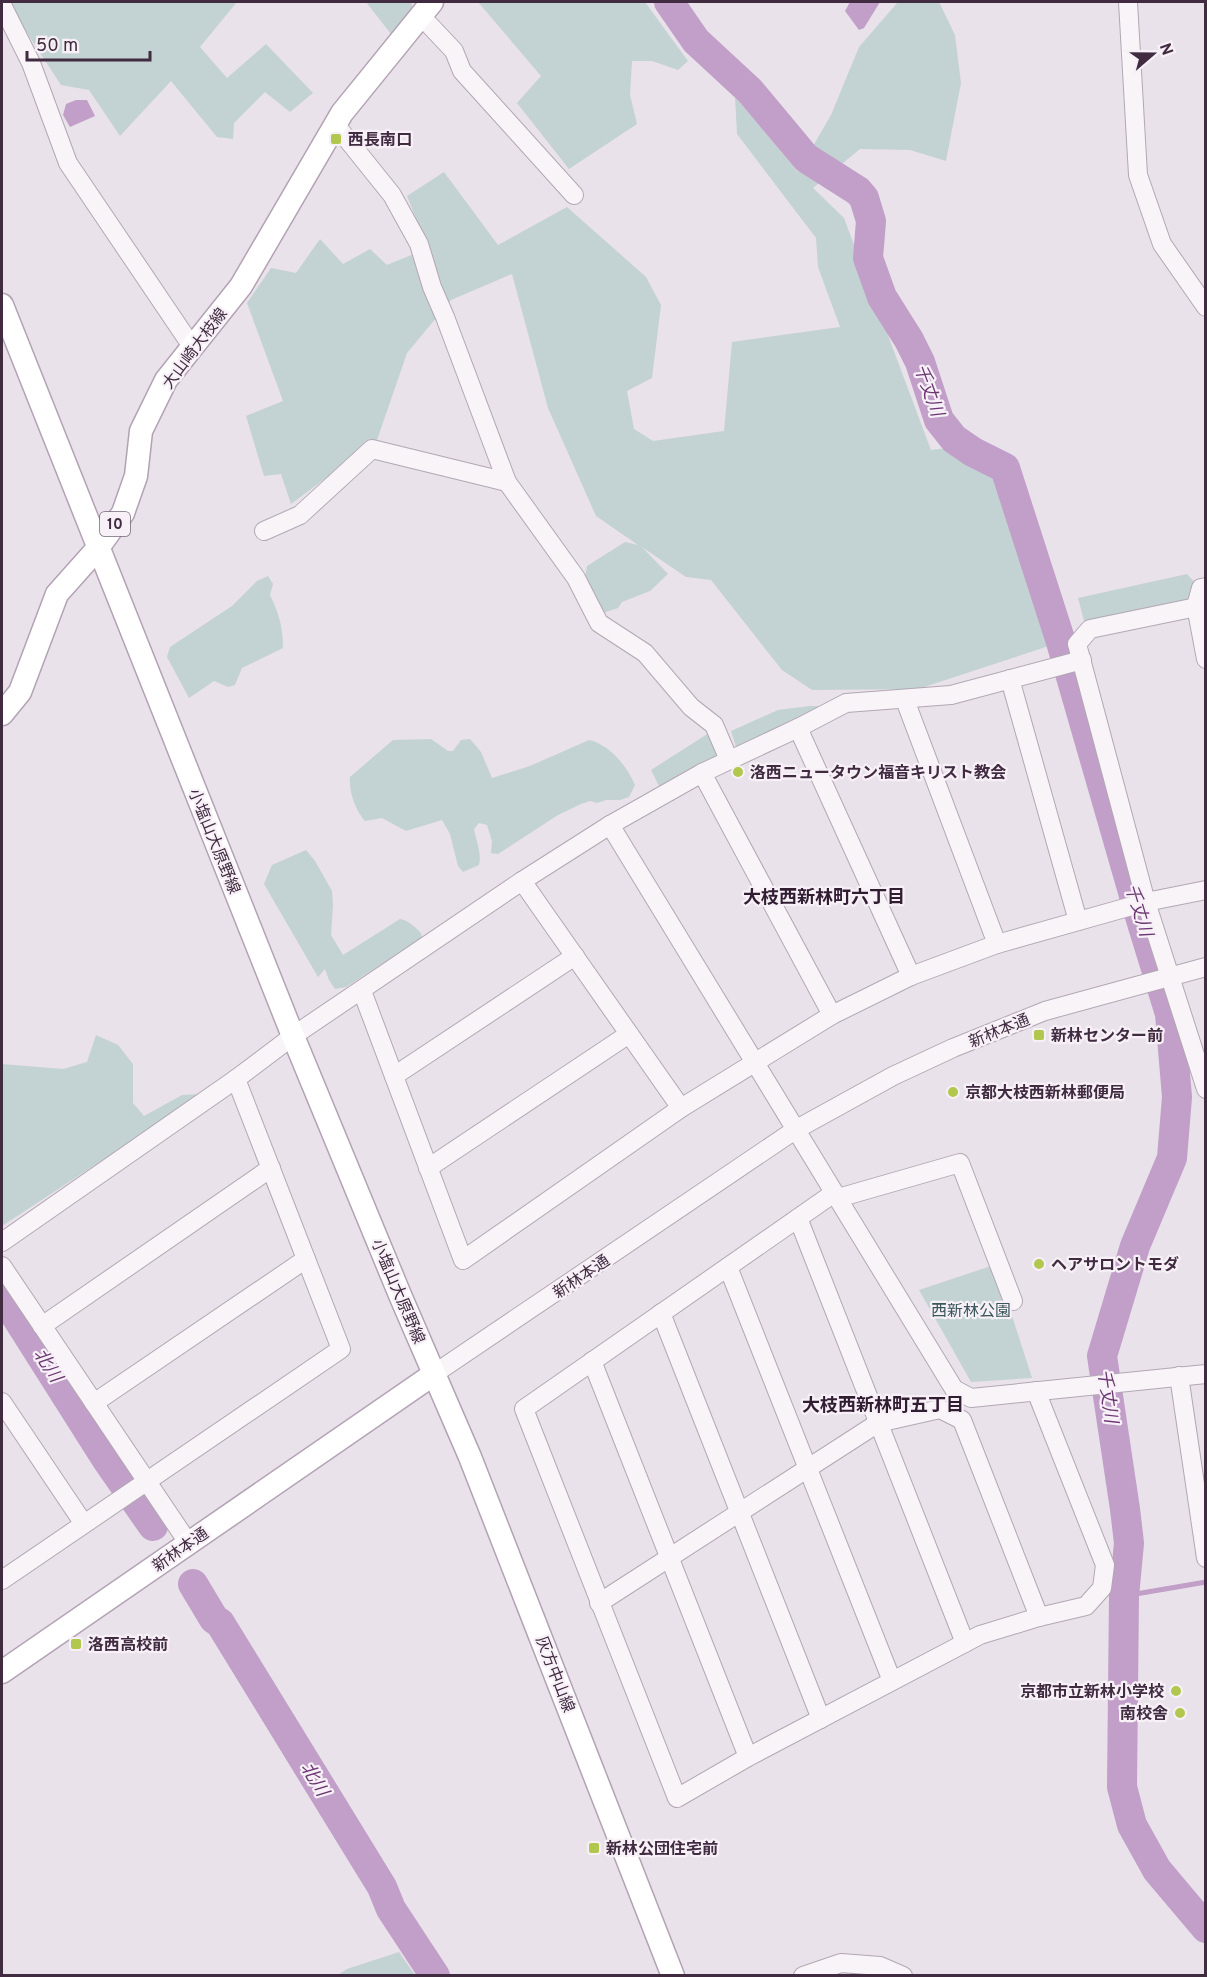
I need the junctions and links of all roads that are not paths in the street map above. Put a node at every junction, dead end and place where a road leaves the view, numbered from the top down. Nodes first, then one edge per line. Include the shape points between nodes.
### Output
1 (1128, 2) edge
2 (2, 5) edge
3 (426, 9) edge
4 (335, 124) junction
5 (574, 195) dead end
6 (2, 305) edge
7 (1206, 307) edge
8 (193, 348) junction
9 (507, 482) junction
10 (264, 531) dead end
11 (98, 548) junction
12 (1206, 587) edge
13 (1201, 605) edge
14 (1206, 659) edge
15 (1082, 660) junction
16 (1010, 679) junction
17 (905, 700) junction
18 (2, 714) edge
19 (798, 728) junction
20 (729, 760) junction
21 (702, 773) junction
22 (610, 825) junction
23 (522, 881) junction
24 (1206, 890) edge
25 (1146, 902) junction
26 (1078, 921) junction
27 (997, 944) junction
28 (575, 956) junction
29 (1206, 967) edge
30 (1170, 975) junction
31 (911, 976) junction
32 (363, 991) junction
33 (832, 1015) junction
34 (629, 1034) junction
35 (293, 1036) junction
36 (1200, 1047) edge
37 (754, 1063) junction
38 (394, 1076) junction
39 (236, 1079) junction
40 (1206, 1089) edge
41 (681, 1108) junction
42 (795, 1130) junction
43 (271, 1168) junction
44 (428, 1168) junction
45 (836, 1195) junction
46 (798, 1218) junction
47 (2, 1242) edge
48 (306, 1258) junction
49 (2, 1266) edge
50 (728, 1267) junction
51 (1013, 1301) dead end
52 (661, 1313) junction
53 (42, 1326) junction
54 (592, 1361) junction
55 (434, 1374) junction
56 (1206, 1374) edge
57 (1179, 1376) junction
58 (1036, 1391) junction
59 (2, 1402) edge
60 (93, 1403) junction
61 (878, 1423) junction
62 (808, 1469) junction
63 (146, 1481) junction
64 (740, 1513) junction
65 (84, 1524) junction
66 (189, 1544) junction
67 (1206, 1558) edge
68 (670, 1559) junction
69 (3, 1576) edge
70 (599, 1603) junction
71 (1039, 1617) junction
72 (965, 1643) junction
73 (2, 1672) edge
74 (892, 1681) junction
75 (821, 1719) junction
76 (748, 1757) junction
77 (673, 1976) edge
78 (802, 1976) edge
79 (903, 1976) edge

1 - 7 street via 1138,175 1162,244
2 - 8 street via 31,63 68,163
3 - 4 main road, 大山崎大枝線 / 10
3 - 5 street via 454,51 462,71
4 - 8 main road, 大山崎大枝線 / 10 via 241,286
4 - 9 street via 392,195 419,244 432,288
6 - 11 main road, 小塩山大原野線
8 - 11 main road, 大山崎大枝線 / 10 via 166,380 141,431 136,476 123,513
9 - 10 street via 372,448 300,515
9 - 20 street via 576,578 599,623 645,652 690,707 714,726
11 - 18 main road, 大山崎大枝線 / 10 via 57,594 20,692
11 - 35 main road, 小塩山大原野線
12 - 13 street via 1201,588
13 - 14 street
13 - 15 street via 1090,629 1077,644
15 - 16 street
15 - 25 street
16 - 17 street via 951,695
16 - 26 street
17 - 19 street via 846,703
17 - 27 street
19 - 20 street
19 - 31 street
20 - 21 street
21 - 22 street
21 - 33 street
22 - 23 street
22 - 37 street
23 - 28 street
23 - 32 street
24 - 25 street
25 - 26 street
25 - 30 street
26 - 27 street
27 - 31 street
28 - 34 street
28 - 38 street
29 - 30 street, 新林本通
30 - 36 street
30 - 42 street, 新林本通 via 1045,1011 953,1048
31 - 33 street
32 - 35 street
32 - 38 street
33 - 37 street
34 - 41 street
34 - 44 street
35 - 39 street
35 - 55 main road, 小塩山大原野線
36 - 40 street
37 - 41 street
37 - 42 street
38 - 44 street
39 - 43 street
39 - 47 street
41 - 44 street via 463,1260
42 - 45 street
42 - 55 street, 新林本通
43 - 48 street
43 - 53 street
45 - 46 street
45 - 51 street via 960,1163
45 - 58 street via 954,1389 971,1398
46 - 50 street
46 - 61 street
48 - 60 street
48 - 63 street via 341,1349
49 - 53 street
50 - 52 street
50 - 62 street
52 - 54 street
52 - 64 street
53 - 60 street
54 - 68 street
54 - 70 street via 524,1409
55 - 66 main road, 新林本通
55 - 77 main road, 灰方中山線 via 470,1456
56 - 57 street
57 - 58 street
57 - 67 street
58 - 71 street via 1105,1566 1102,1588 1086,1606
59 - 65 street
60 - 63 street
61 - 62 street
61 - 71 street via 940,1409 962,1420
61 - 72 street
62 - 64 street
62 - 74 street
63 - 65 street
63 - 66 street
64 - 68 street
64 - 75 street
65 - 69 street
66 - 73 main road, 新林本通
68 - 70 street
68 - 76 street
70 - 76 street via 677,1798
71 - 72 street
72 - 74 street
74 - 75 street
75 - 76 street
78 - 79 street via 842,1964 880,1966

